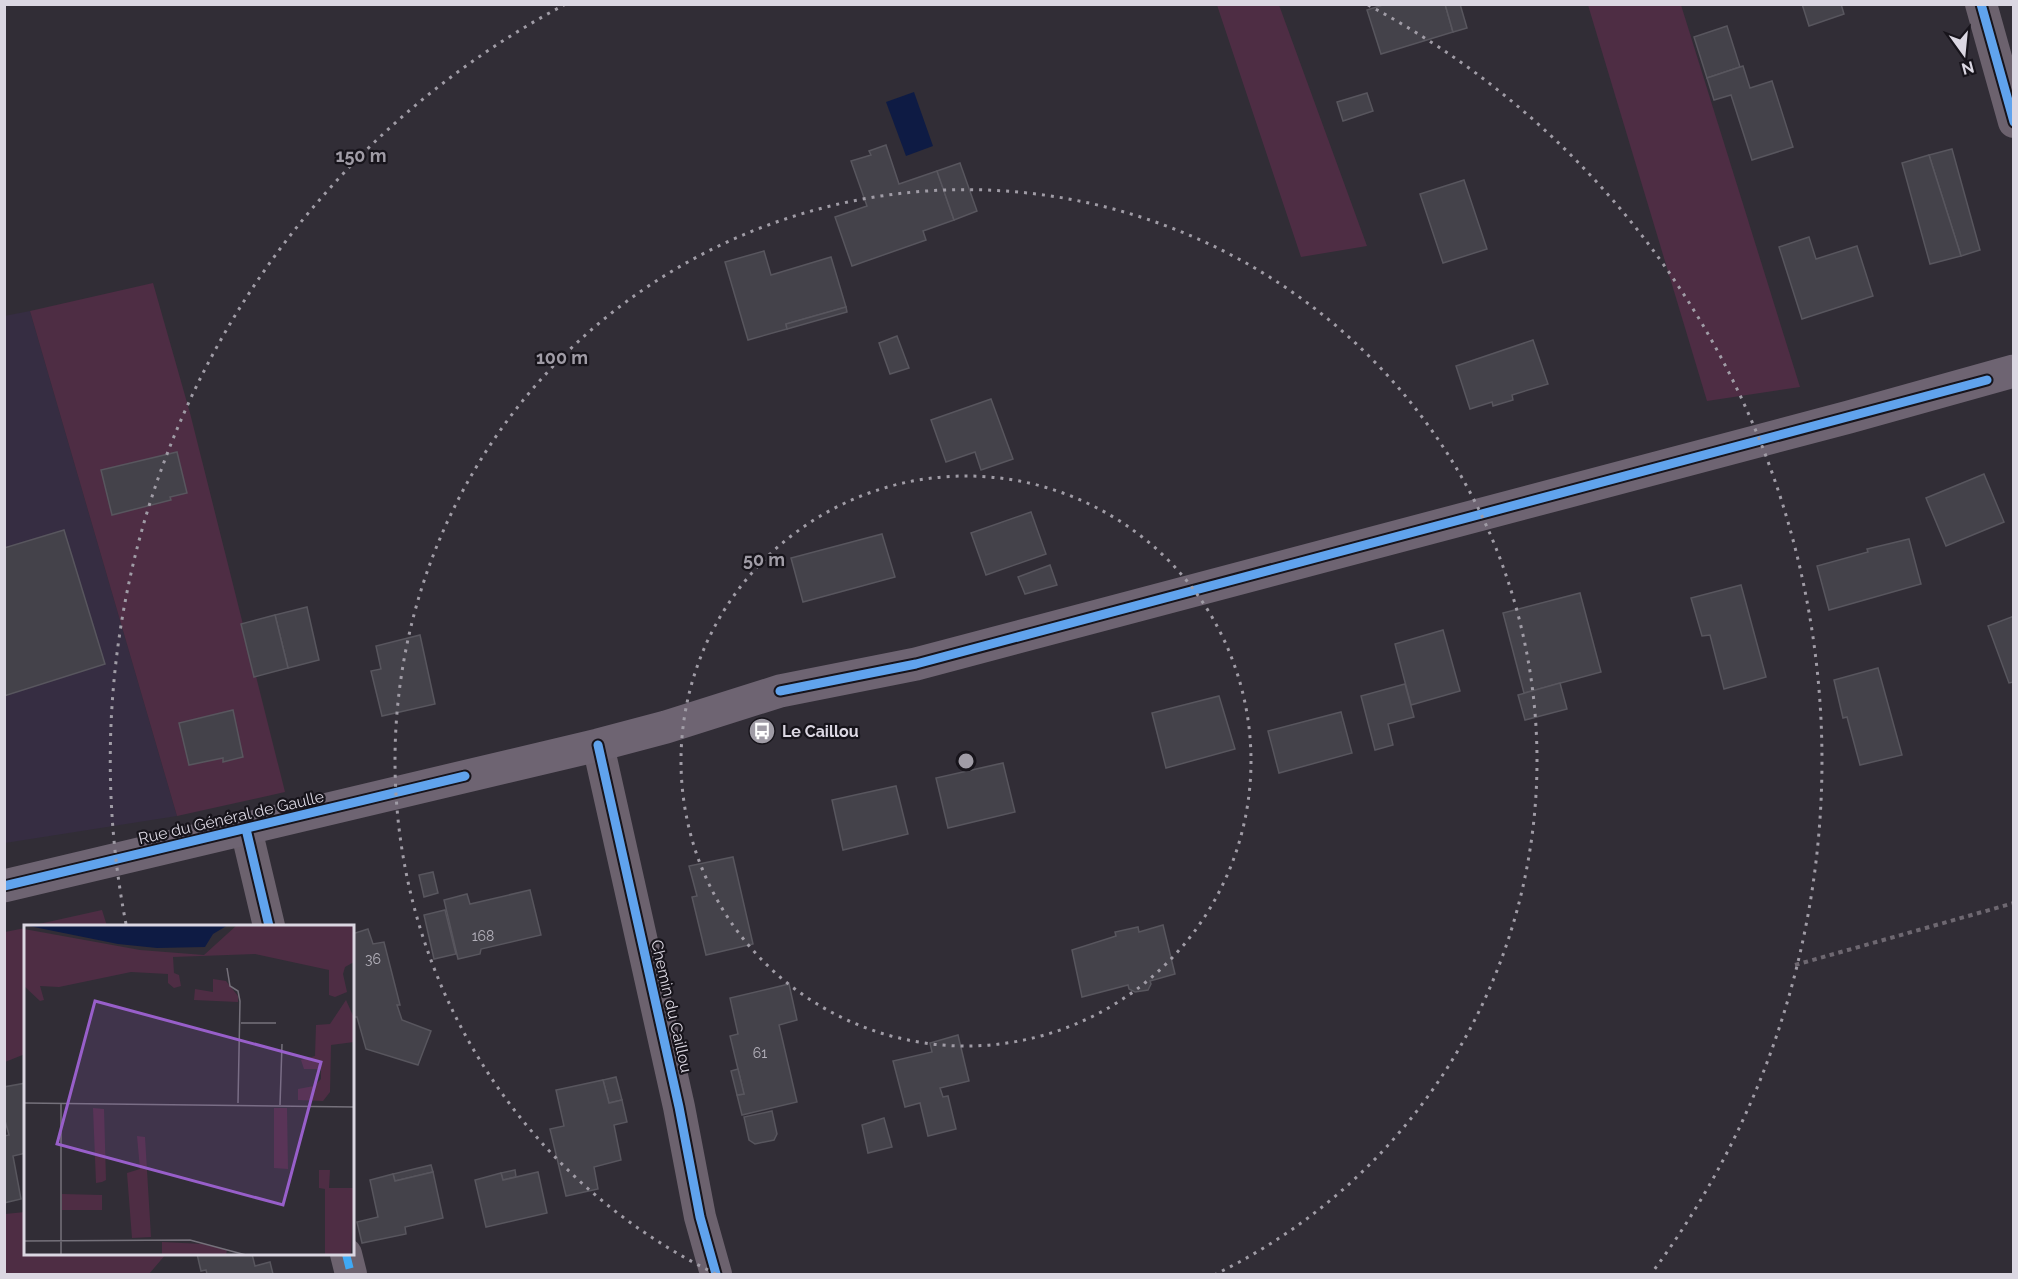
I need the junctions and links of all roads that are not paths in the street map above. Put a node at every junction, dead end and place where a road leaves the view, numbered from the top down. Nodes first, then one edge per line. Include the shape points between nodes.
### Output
1 (1981, 4) edge
2 (2013, 122) edge
3 (2000, 375) edge
4 (598, 744) junction
5 (246, 829) junction
6 (4, 886) edge
7 (269, 925) edge
8 (346, 1255) edge
9 (351, 1275) edge
10 (716, 1275) edge

1 - 2 street
3 - 4 main road, Rue du Général de Gaulle via 916,664 780,691
4 - 5 main road, Rue du Général de Gaulle
4 - 10 street, Chemin du Caillou via 700,1217
5 - 6 main road, Rue du Général de Gaulle
5 - 7 street
8 - 9 street

